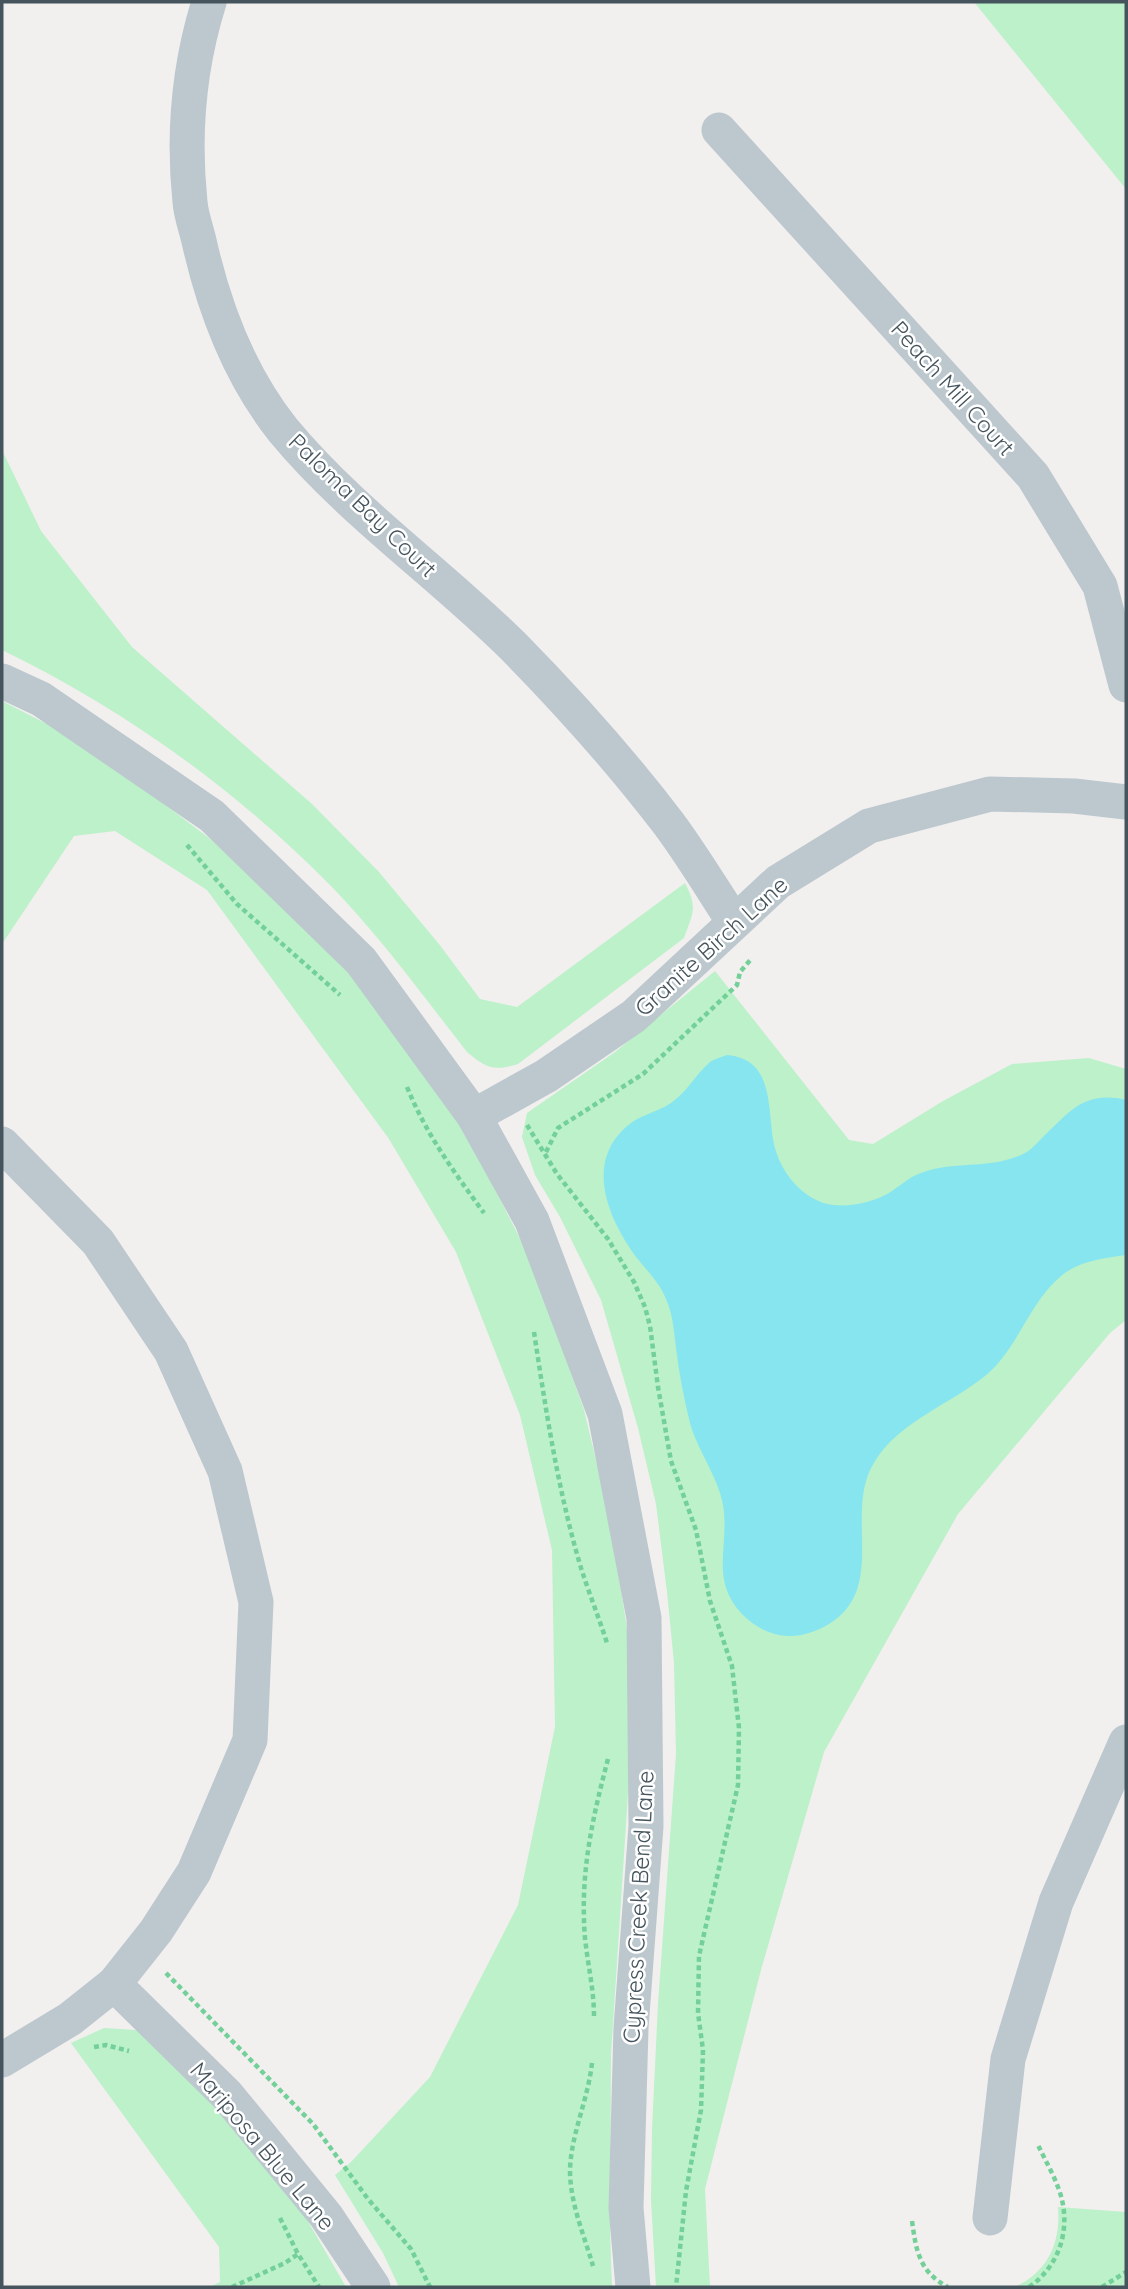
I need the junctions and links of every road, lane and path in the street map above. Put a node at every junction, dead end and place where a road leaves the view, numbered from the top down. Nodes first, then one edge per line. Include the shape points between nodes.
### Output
1 (209, 2) edge
2 (719, 130) dead end
3 (2, 681) edge
4 (1126, 685) edge
5 (1126, 802) edge
6 (182, 837) dead end
7 (734, 922) junction
8 (758, 951) dead end
9 (346, 1001) dead end
10 (405, 1082) dead end
11 (474, 1116) junction
12 (2, 1144) edge
13 (488, 1217) dead end
14 (533, 1324) dead end
15 (609, 1648) dead end
16 (1126, 1742) edge
17 (611, 1748) dead end
18 (123, 1993) junction
19 (594, 2022) dead end
20 (593, 2058) dead end
21 (2, 2060) edge
22 (1038, 2145) dead end
23 (990, 2218) dead end
24 (912, 2221) dead end
25 (1126, 2272) edge
26 (596, 2274) dead end
27 (232, 2287) edge
28 (319, 2287) edge
29 (373, 2287) edge
30 (430, 2287) edge
31 (633, 2287) edge
32 (676, 2287) edge
33 (948, 2287) edge
34 (1029, 2287) edge
35 (1102, 2287) edge

1 - 7 street, Paloma Bay Court via 191,84 187,142 190,205 207,278 254,388 315,465 575,710 670,825
2 - 4 street, Peach Mill Court via 1033,475 1100,586
3 - 11 street, Cypress Creek Bend Lane via 41,699 212,816 361,961
5 - 7 street, Granite Birch Lane via 990,794 869,826 778,882
6 - 9 path via 237,904
7 - 11 street, Granite Birch Lane via 634,1016 546,1076
8 - 32 path via 740,972 737,985 664,1055 643,1074 558,1128 546,1153 615,1250 645,1307 671,1461 696,1530 736,1693 738,1785 699,1956 701,2110
10 - 13 path via 441,1154
11 - 31 street, Cypress Creek Bend Lane via 532,1220 605,1414 644,1618 646,1826 631,2028 626,2208
12 - 18 street via 98,1242 171,1351 225,1471 256,1602 250,1740 194,1872
14 - 15 path via 562,1489 581,1568
16 - 23 street via 1056,1902 1008,2059
17 - 19 path via 584,1873 583,1921
18 - 21 street
18 - 29 street, Mariposa Blue Lane via 227,2095 326,2216
18 - 30 path via 167,1972 313,2124 411,2249
20 - 26 path via 570,2169 571,2189
22 - 34 path via 1062,2198 1064,2224 1056,2259
24 - 33 path via 916,2254 929,2273
25 - 35 path
27 - 28 path via 298,2254

